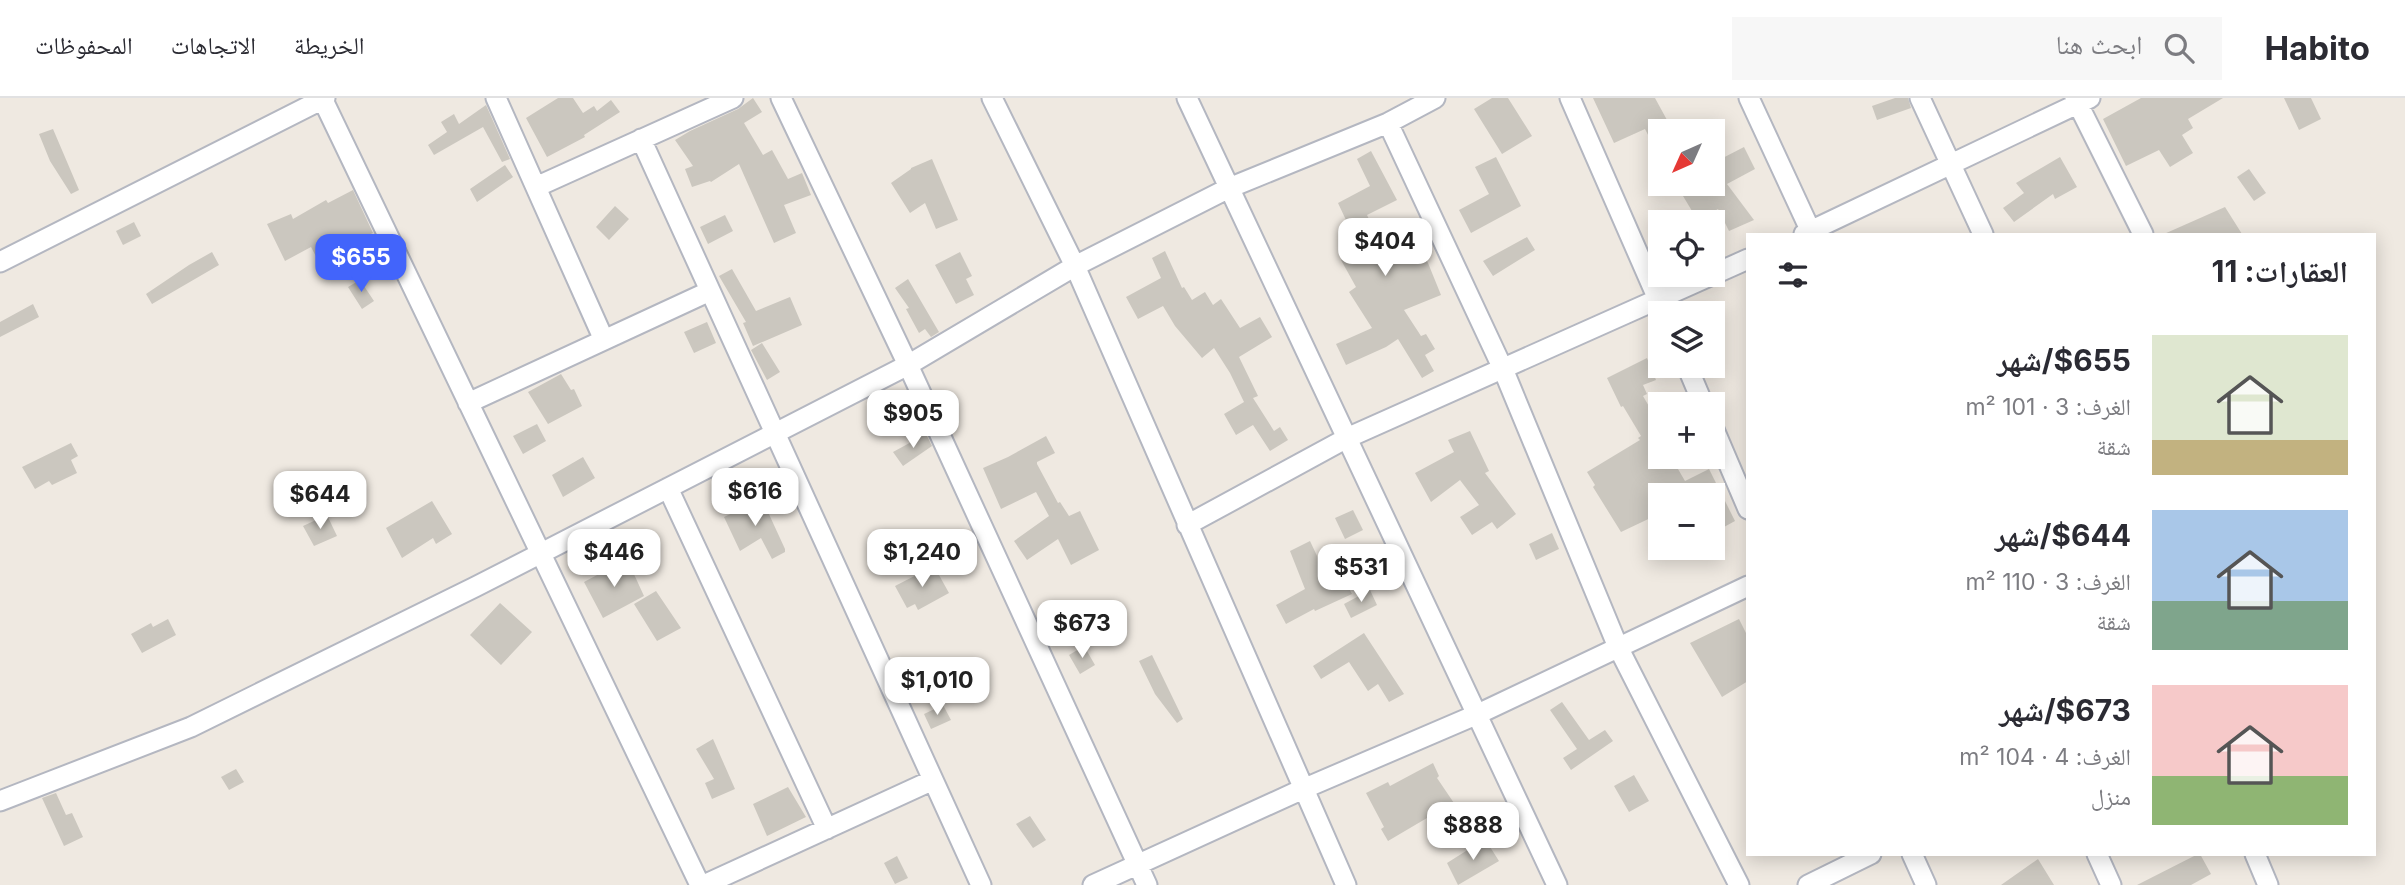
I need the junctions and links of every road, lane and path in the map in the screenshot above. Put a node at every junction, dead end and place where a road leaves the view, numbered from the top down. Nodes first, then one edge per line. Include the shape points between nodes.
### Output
1 (323, 98) edge
2 (496, 98) edge
3 (733, 98) edge
4 (781, 98) edge
5 (992, 98) edge
6 (1187, 98) edge
7 (1435, 98) edge
8 (1570, 98) edge
9 (1749, 98) edge
10 (1920, 98) edge
11 (2081, 100) edge
12 (1388, 123) junction
13 (641, 139) junction
14 (1950, 165) junction
15 (536, 187) junction
16 (1229, 188) junction
17 (1809, 233) edge
18 (1983, 233) edge
19 (2143, 233) edge
20 (1746, 260) edge
21 (0, 262) edge
22 (1075, 266) junction
23 (710, 291) junction
24 (1659, 301) edge
25 (1670, 301) edge
26 (1648, 311) edge
27 (604, 340) junction
28 (908, 365) junction
29 (1503, 369) junction
30 (468, 403) junction
31 (775, 433) junction
32 (1347, 438) junction
33 (1725, 455) edge
34 (668, 488) junction
35 (1746, 504) edge
36 (1187, 525) junction
37 (541, 553) junction
38 (1746, 587) edge
39 (1618, 647) junction
40 (1479, 714) junction
41 (933, 780) junction
42 (1303, 789) junction
43 (0, 801) edge
44 (827, 829) junction
45 (1867, 856) edge
46 (1913, 856) edge
47 (2098, 856) edge
48 (2256, 856) edge
49 (1137, 864) junction
50 (702, 885) edge
51 (981, 885) edge
52 (1093, 885) edge
53 (1147, 885) edge
54 (1346, 885) edge
55 (1557, 885) edge
56 (1739, 885) edge
57 (1808, 885) edge
58 (1926, 885) edge
59 (2112, 885) edge
60 (2268, 885) edge

1 - 21 street
1 - 30 street
2 - 15 street
3 - 13 street
4 - 28 street
5 - 22 street
6 - 16 street
7 - 12 street
8 - 24 street
9 - 17 street
10 - 14 street
11 - 14 street
11 - 19 street
12 - 16 street
12 - 29 street
13 - 15 street
13 - 23 street
14 - 17 street
14 - 18 street
15 - 27 street
16 - 22 street
16 - 32 street
20 - 25 street
22 - 28 street
22 - 36 street
23 - 27 street
23 - 31 street
26 - 29 street
27 - 30 street
28 - 31 street
28 - 49 street
29 - 32 street
29 - 39 street
30 - 37 street
31 - 34 street
31 - 41 street
32 - 36 street
32 - 40 street
33 - 35 street
34 - 37 street
34 - 44 street
36 - 42 street
37 - 43 street via 191,727
37 - 50 street
38 - 39 street
39 - 40 street
39 - 56 street
40 - 42 street
40 - 55 street
41 - 44 street
41 - 51 street
42 - 49 street
42 - 54 street
44 - 50 street
45 - 57 street
46 - 58 street
47 - 59 street
48 - 60 street
49 - 52 street
49 - 53 street

